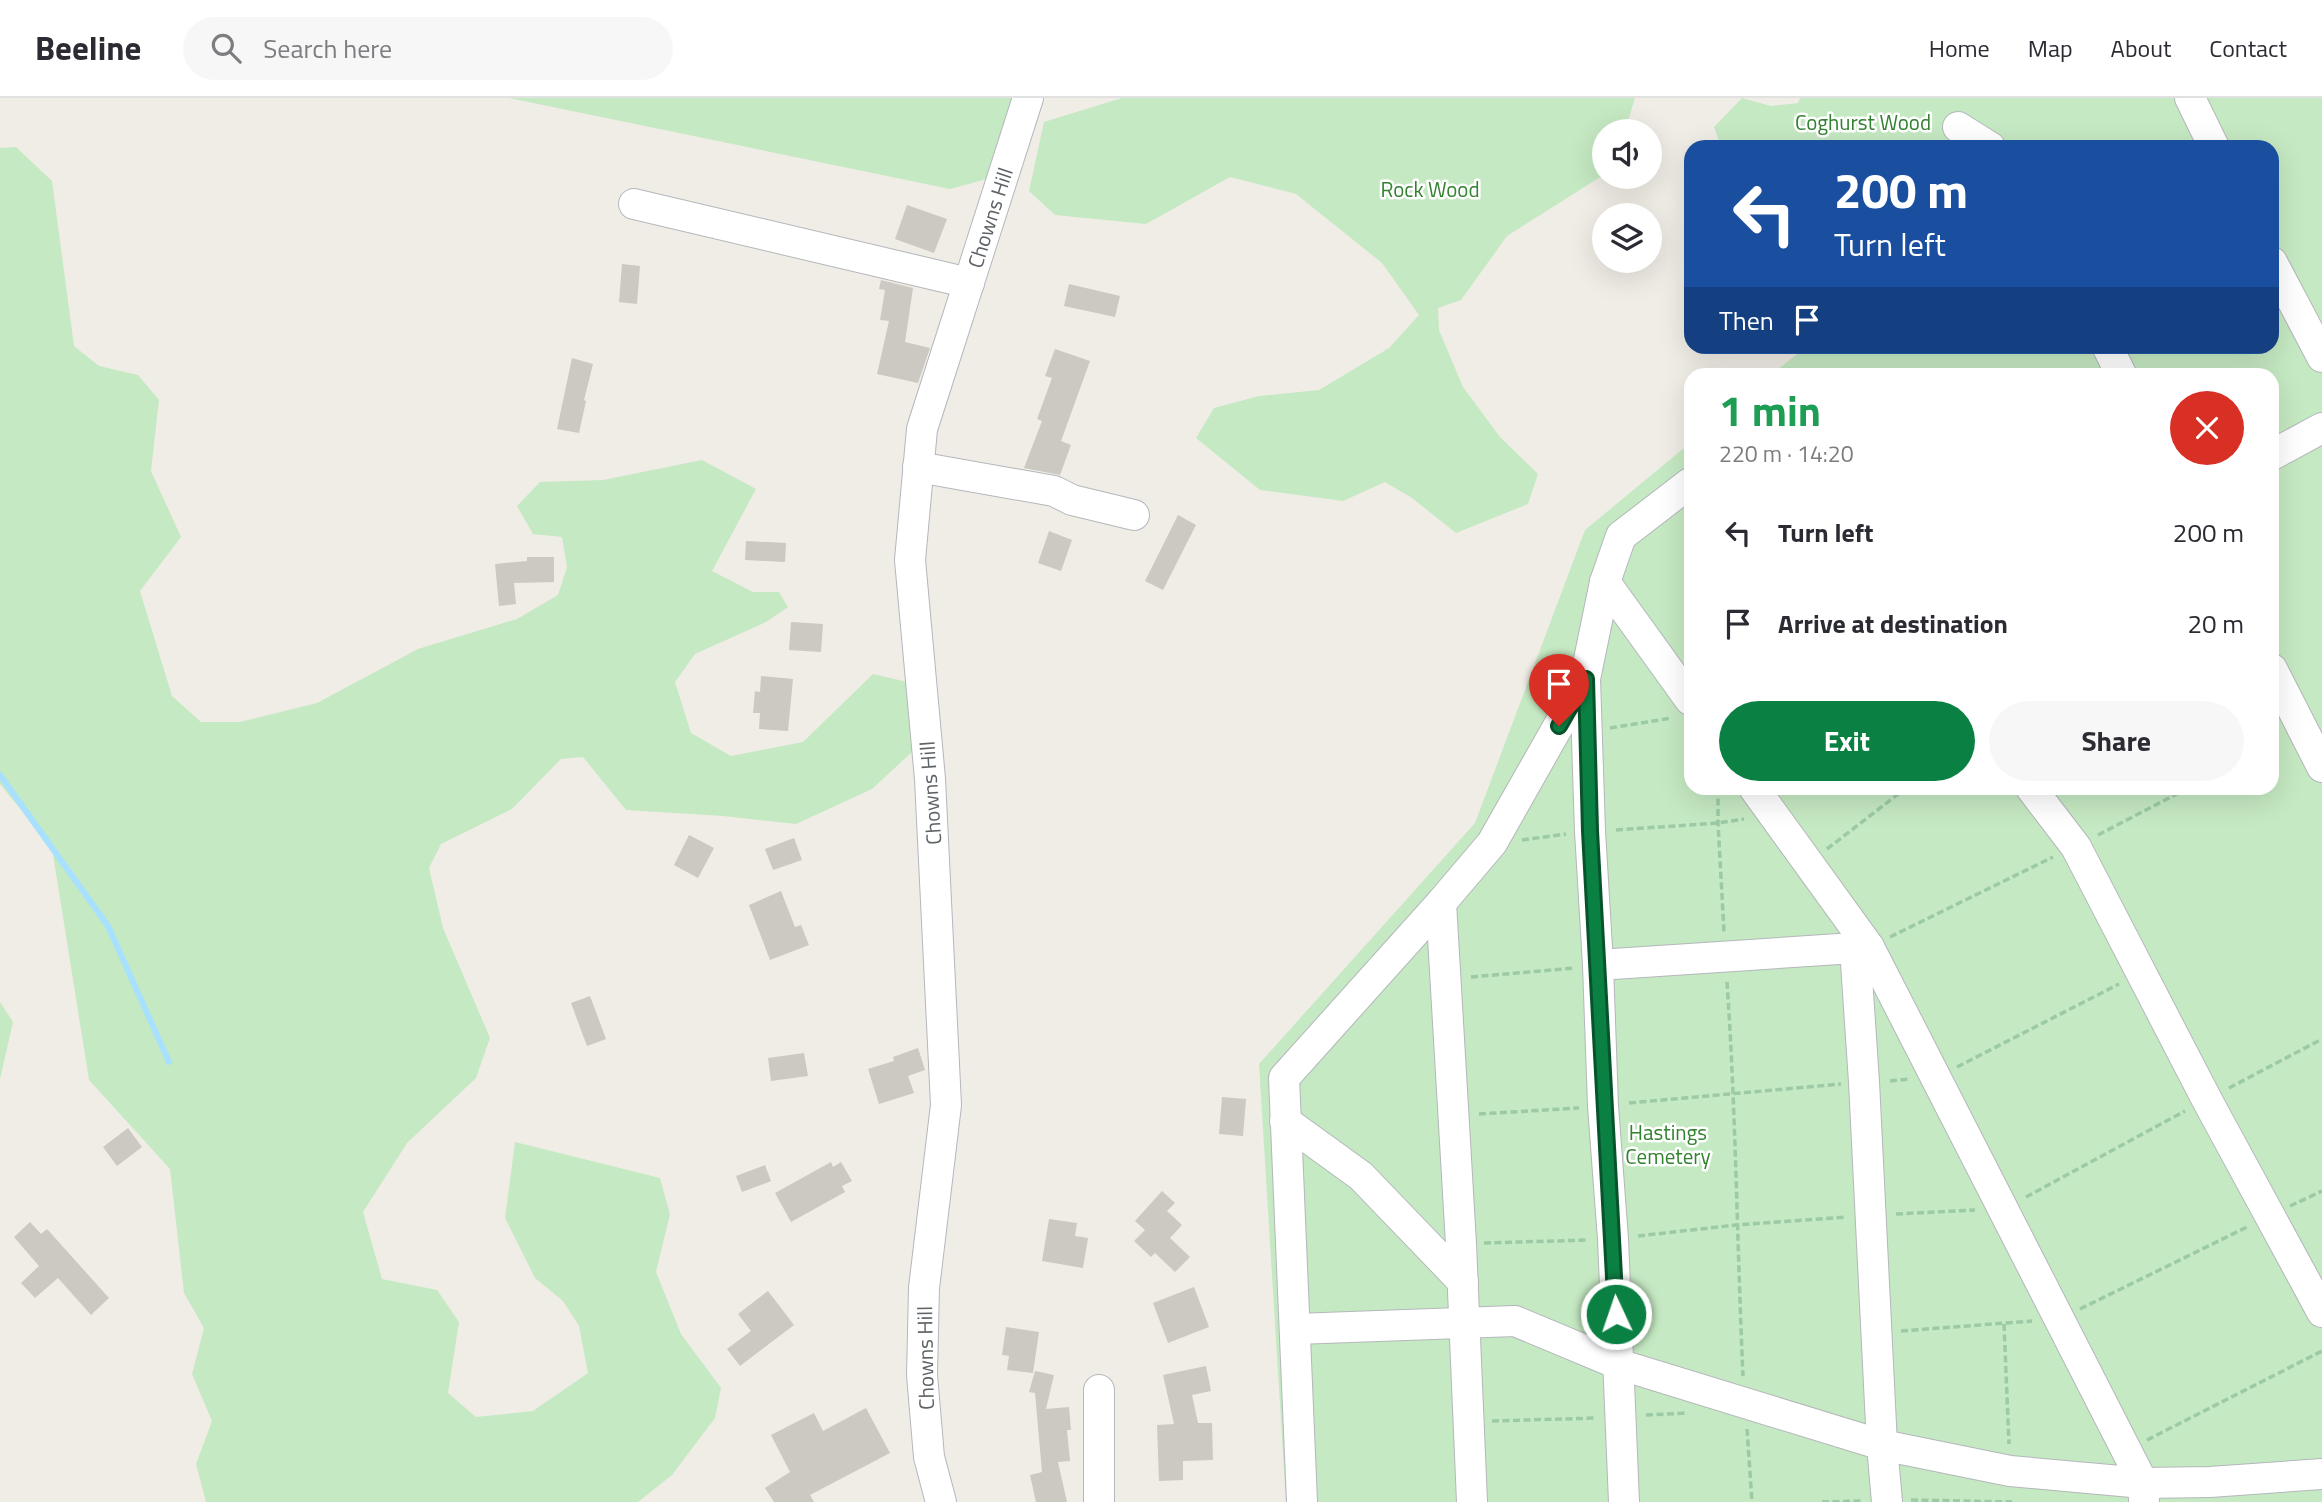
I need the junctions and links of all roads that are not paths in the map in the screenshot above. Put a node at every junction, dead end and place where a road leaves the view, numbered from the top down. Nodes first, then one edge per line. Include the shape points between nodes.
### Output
1 (1028, 98) edge
2 (2190, 98) edge
3 (1958, 127) dead end
4 (1979, 140) edge
5 (2211, 140) edge
6 (634, 204) dead end
7 (2279, 275) edge
8 (969, 283) junction
9 (2322, 357) edge
10 (2322, 428) edge
11 (2279, 451) edge
12 (918, 467) junction
13 (1684, 488) edge
14 (1134, 514) dead end
15 (1605, 582) junction
16 (2279, 678) edge
17 (1586, 679) junction
18 (1684, 709) edge
19 (2312, 722) edge
20 (2322, 767) edge
21 (1759, 795) edge
22 (2036, 795) edge
23 (1441, 903) junction
24 (1862, 947) junction
25 (1598, 965) junction
26 (1285, 1121) junction
27 (1462, 1282) junction
28 (2322, 1312) edge
29 (1465, 1324) junction
30 (1296, 1329) junction
31 (1618, 1364) junction
32 (1099, 1390) dead end
33 (1882, 1444) junction
34 (2322, 1474) edge
35 (2143, 1492) edge
36 (1887, 1501) edge
37 (941, 1502) edge
38 (1099, 1502) edge
39 (1302, 1502) edge
40 (1472, 1502) edge
41 (1624, 1502) edge

1 - 8 street, Chowns Hill
2 - 5 street
3 - 4 street
6 - 8 street
7 - 9 street
8 - 12 street, Chowns Hill via 922,429
10 - 11 street
12 - 14 street via 1054,491 1072,500
12 - 37 street, Chowns Hill via 910,560 930,779 946,1105 925,1288 922,1375 929,1457
13 - 15 street via 1621,536
15 - 17 street
15 - 18 street
16 - 19 street
17 - 23 street via 1492,843
17 - 25 street
19 - 20 street
21 - 24 street
22 - 28 street via 2076,847
23 - 26 street via 1284,1078
23 - 27 street
24 - 25 street
24 - 33 street
24 - 35 street via 1936,1078
25 - 31 street
26 - 27 street via 1361,1176
26 - 30 street
27 - 29 street
29 - 30 street
29 - 31 street via 1515,1321
29 - 40 street
30 - 39 street
31 - 33 street
31 - 41 street
32 - 38 street
33 - 35 street
33 - 36 street
34 - 35 street

